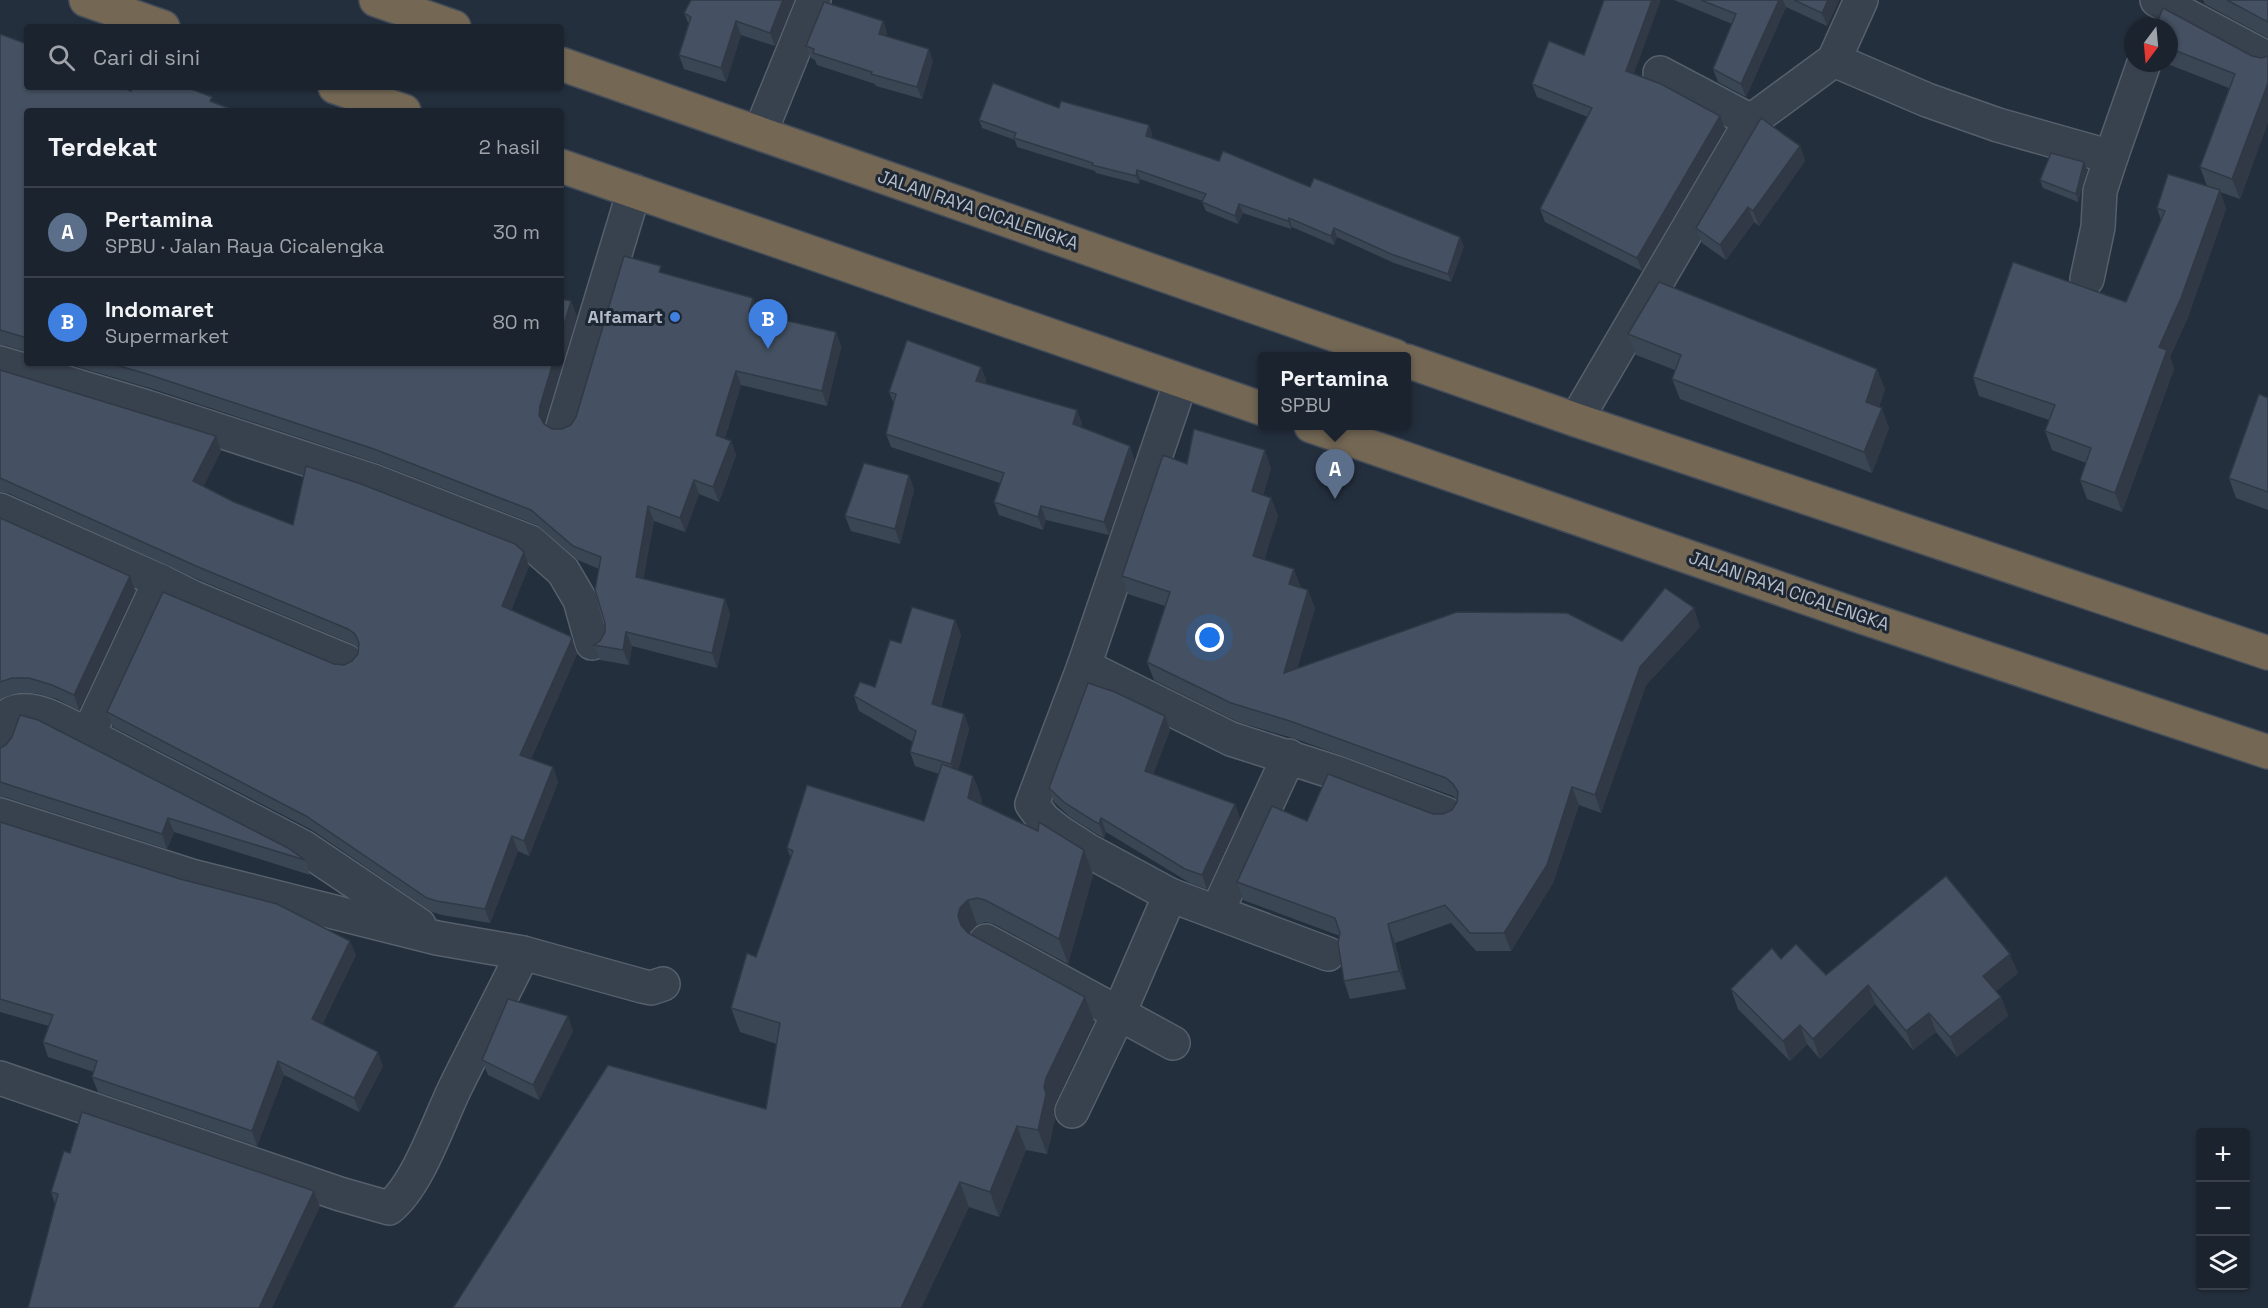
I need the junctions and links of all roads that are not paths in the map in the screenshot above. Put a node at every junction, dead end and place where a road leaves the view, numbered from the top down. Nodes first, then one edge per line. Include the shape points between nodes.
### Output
1 (86, 0) edge
2 (814, 0) edge
3 (1861, 0) edge
4 (397, 4) edge
5 (2161, 8) edge
6 (154, 24) edge
7 (447, 24) edge
8 (2268, 59) edge
9 (1834, 60) junction
10 (564, 65) edge
11 (2141, 72) edge
12 (1660, 73) dead end
13 (344, 90) edge
14 (395, 108) edge
15 (1751, 121) junction
16 (759, 133) junction
17 (2111, 157) junction
18 (564, 167) edge
19 (634, 191) junction
20 (2087, 279) dead end
21 (1381, 352) edge
22 (1411, 362) edge
23 (0, 363) edge
24 (1181, 381) junction
25 (1258, 407) edge
26 (1576, 420) junction
27 (563, 426) edge
28 (1323, 430) edge
29 (0, 510) edge
30 (160, 581) junction
31 (592, 643) edge
32 (2268, 653) edge
33 (346, 661) edge
34 (1084, 666) junction
35 (88, 735) junction
36 (0, 746) edge
37 (2268, 752) edge
38 (1289, 756) junction
39 (1446, 814) edge
40 (0, 816) edge
41 (1170, 895) junction
42 (1216, 912) junction
43 (437, 938) junction
44 (986, 941) edge
45 (524, 953) junction
46 (1328, 954) dead end
47 (663, 984) dead end
48 (1119, 1013) junction
49 (1173, 1042) dead end
50 (0, 1078) edge
51 (1072, 1111) dead end

1 - 6 highway
2 - 16 street
3 - 9 street
4 - 7 highway
5 - 8 street
9 - 15 street
9 - 17 street via 1998,125
10 - 16 highway, JALAN RAYA CICALENGKA
11 - 17 street
12 - 15 street
13 - 14 highway
15 - 26 street
16 - 21 highway, JALAN RAYA CICALENGKA
17 - 20 street via 2100,191 2098,227
18 - 19 highway
19 - 24 highway
19 - 27 street
22 - 26 highway
23 - 31 street via 372,481 530,542 563,571 580,600
24 - 25 highway
24 - 34 street
26 - 32 highway
28 - 37 highway, JALAN RAYA CICALENGKA via 1856,615
29 - 30 street
30 - 33 street
30 - 35 street
34 - 38 street via 1231,739
34 - 41 street via 1032,804 1043,819 1087,850
35 - 36 street via 22,709 12,713
35 - 43 street via 303,847
38 - 39 street
38 - 42 street
40 - 43 street via 191,876
41 - 42 street
41 - 48 street
42 - 46 street
43 - 45 street
44 - 48 street
45 - 47 street via 642,986
45 - 50 street via 454,1088 413,1180 389,1208
48 - 49 street
48 - 51 street

